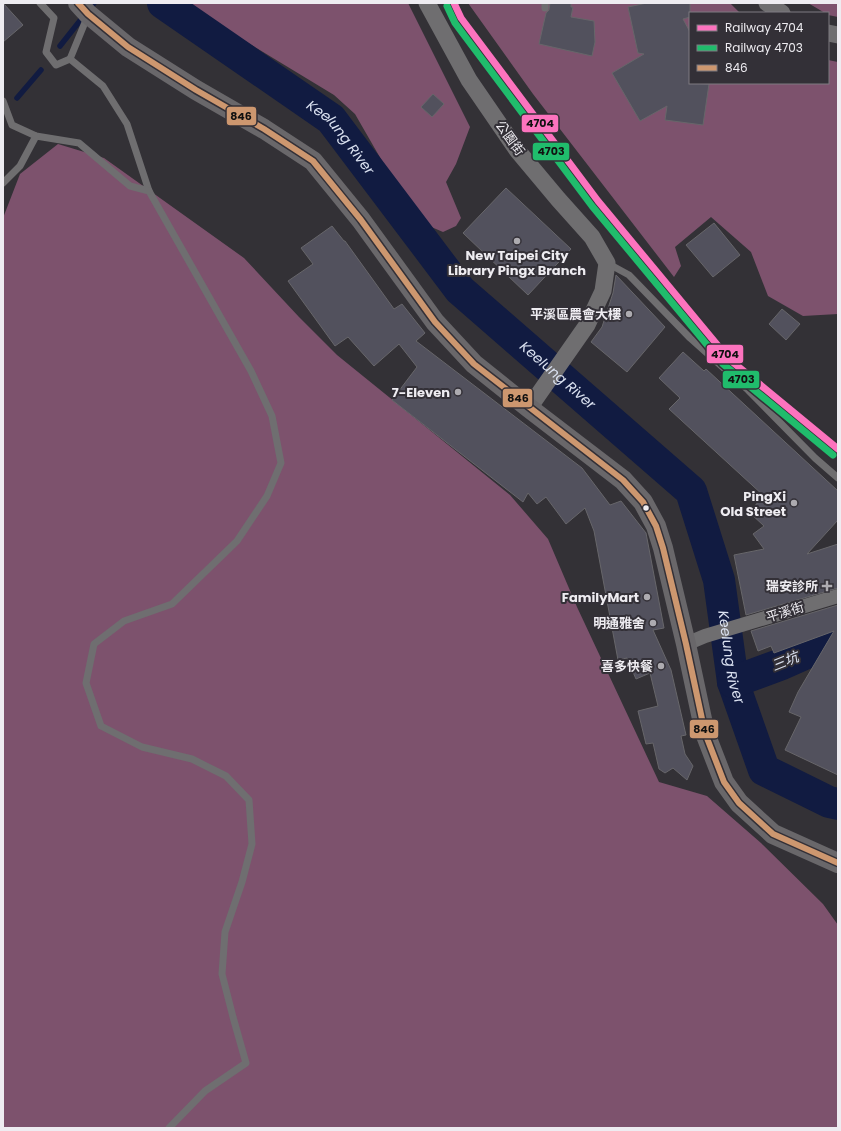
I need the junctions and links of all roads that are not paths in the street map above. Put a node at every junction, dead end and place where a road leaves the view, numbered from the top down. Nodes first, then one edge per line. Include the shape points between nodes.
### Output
1 (40, 3) edge
2 (427, 3) edge
3 (767, 3) edge
4 (81, 7) edge
5 (780, 12) edge
6 (70, 59) junction
7 (3, 101) edge
8 (36, 136) junction
9 (3, 183) edge
10 (149, 191) junction
11 (607, 263) junction
12 (528, 408) junction
13 (838, 478) edge
14 (838, 596) edge
15 (686, 644) junction
16 (838, 863) edge
17 (170, 1128) edge

1 - 6 lane via 54,18 46,52 56,65
2 - 11 street, 公園街 via 469,80 517,150 592,237
3 - 5 street
4 - 6 lane
4 - 12 main road via 128,47 313,161 361,220 435,322 474,364
6 - 10 lane via 103,86 128,124
7 - 8 lane via 12,125
8 - 9 lane via 20,166
8 - 10 lane via 79,144 130,186
10 - 17 lane via 251,371 272,416 281,463 267,496 238,541 172,604 124,621 94,644 86,683 101,726 142,747 192,759 226,776 249,800 252,844 224,932 222,974 246,1063 205,1091
11 - 12 street via 603,291 587,325
11 - 13 lane via 629,275 690,338 748,390
12 - 15 main road via 623,480 643,502 656,526 663,548
14 - 15 street, 平溪街
15 - 16 main road via 705,733 724,782 739,803 773,834

